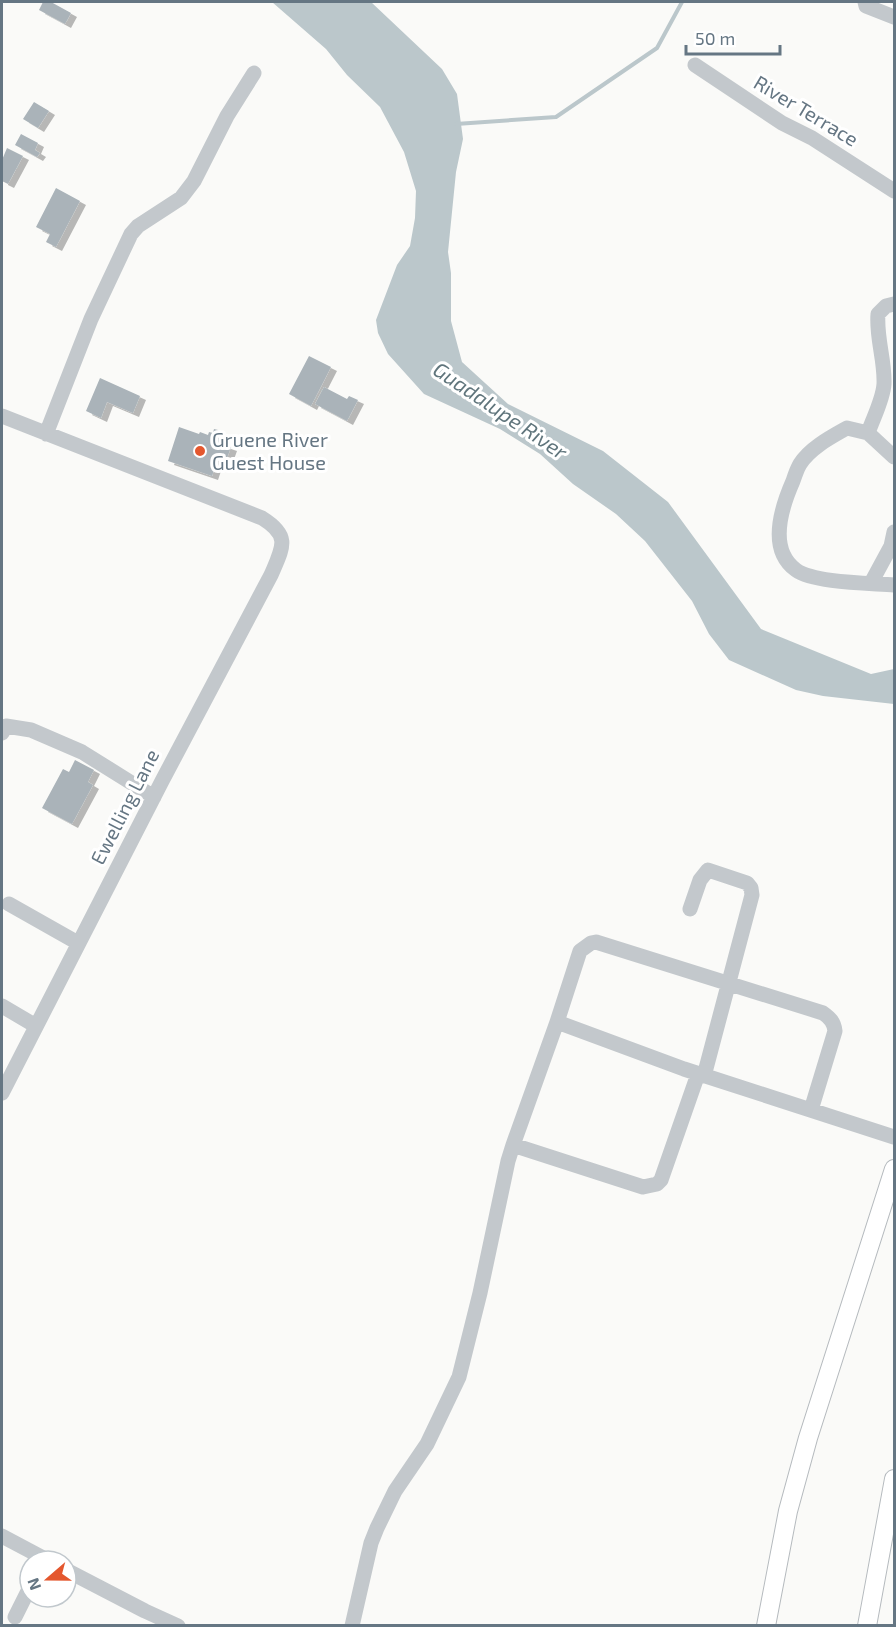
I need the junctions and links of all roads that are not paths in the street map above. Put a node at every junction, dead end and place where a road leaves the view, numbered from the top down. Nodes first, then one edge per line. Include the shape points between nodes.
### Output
1 (865, 2) edge
2 (894, 17) edge
3 (695, 65) dead end
4 (254, 73) dead end
5 (894, 191) edge
6 (894, 304) edge
7 (2, 416) edge
8 (868, 433) junction
9 (46, 434) junction
10 (894, 457) edge
11 (894, 532) edge
12 (871, 583) junction
13 (894, 585) edge
14 (2, 733) edge
15 (154, 796) junction
16 (9, 904) dead end
17 (690, 909) dead end
18 (78, 943) junction
19 (729, 984) junction
20 (2, 1005) edge
21 (557, 1022) junction
22 (36, 1026) junction
23 (701, 1075) junction
24 (2, 1093) edge
25 (811, 1110) junction
26 (894, 1137) edge
27 (513, 1145) junction
28 (894, 1169) edge
29 (894, 1479) edge
30 (2, 1536) edge
31 (25, 1549) edge
32 (78, 1576) edge
33 (19, 1609) edge
34 (15, 1617) dead end
35 (178, 1626) edge
36 (352, 1626) edge
37 (766, 1626) edge
38 (867, 1626) edge

1 - 2 street via 866,6
3 - 5 street, River Terrace
4 - 9 street via 194,182 181,198 131,234 91,320
6 - 8 street via 878,314 876,331 884,386
7 - 9 street
8 - 10 street
8 - 12 street via 847,428 824,441 800,463 779,523 781,552 795,569 816,578
9 - 15 street, Ewelling Lane via 262,518 275,526 283,541 271,575
11 - 12 street via 891,546
12 - 13 street
14 - 15 street via 6,726 30,730 82,752
15 - 18 street, Ewelling Lane
16 - 18 street
17 - 19 street via 700,880 708,870 747,883 751,888
18 - 22 street, Ewelling Lane
19 - 21 street via 591,943 580,951
19 - 23 street
19 - 25 street via 823,1013 832,1021 835,1031
20 - 22 street
21 - 23 street
21 - 27 street
22 - 24 street, Ewelling Lane
23 - 25 street
23 - 27 street via 657,1184 643,1187
25 - 26 street
27 - 36 street via 459,1377 427,1444 395,1491 377,1528
28 - 37 main road via 807,1438 788,1511
29 - 38 main road
30 - 31 street
32 - 35 street
33 - 34 street

